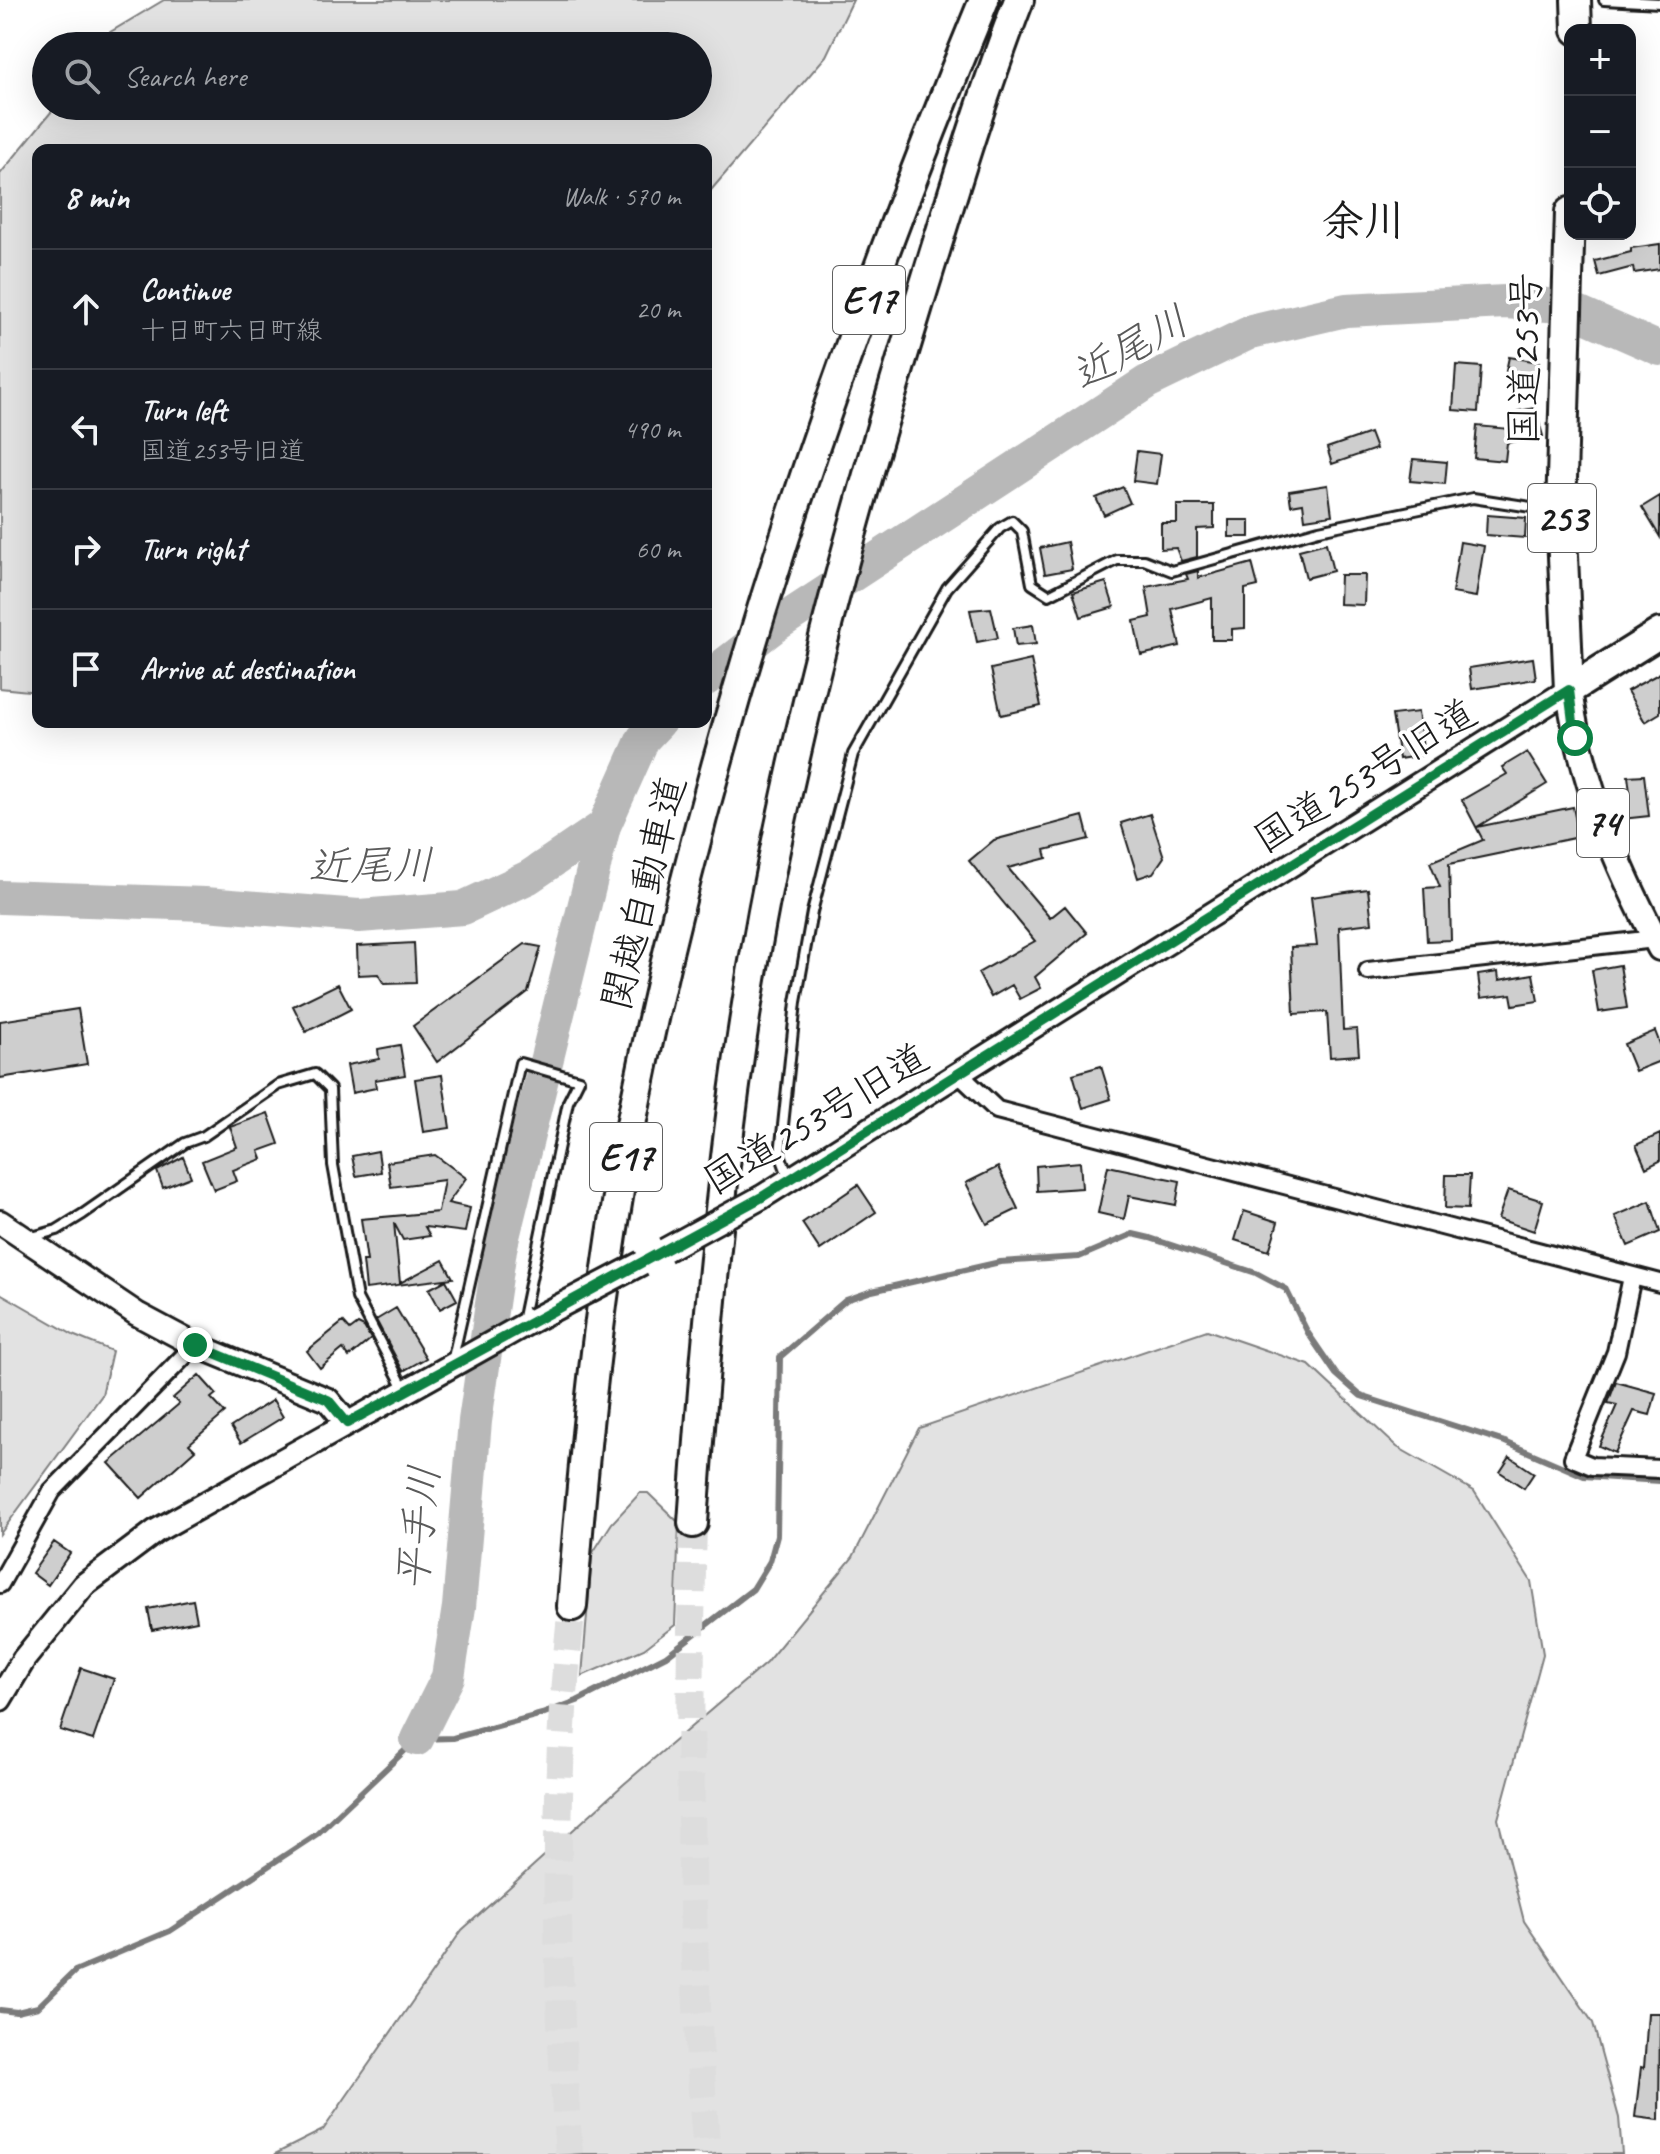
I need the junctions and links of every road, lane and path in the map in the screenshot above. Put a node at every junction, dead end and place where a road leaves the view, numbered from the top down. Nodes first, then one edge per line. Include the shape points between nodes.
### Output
1 (984, 0) edge
2 (1019, 0) edge
3 (1576, 0) edge
4 (1604, 0) edge
5 (1660, 3) edge
6 (1577, 24) edge
7 (1569, 240) edge
8 (1561, 512) junction
9 (1660, 633) edge
10 (1569, 690) junction
11 (1658, 943) edge
12 (1368, 971) dead end
13 (960, 1075) junction
14 (790, 1179) junction
15 (0, 1222) edge
16 (25, 1239) junction
17 (1632, 1277) junction
18 (1660, 1283) edge
19 (520, 1327) junction
20 (195, 1345) junction
21 (456, 1363) junction
22 (405, 1391) junction
23 (347, 1423) junction
24 (1660, 1469) edge
25 (693, 1523) tunnel mouth
26 (0, 1584) edge
27 (572, 1606) tunnel mouth
28 (0, 1699) edge

1 - 27 highway, 関越自動車道 / E17 via 882,264 763,603 677,911 633,1115 599,1327
2 - 25 highway, E17 via 968,136 846,547 780,829 734,1090 710,1300
3 - 6 highway
4 - 5 lane
7 - 8 highway, 国道253号 / 253
8 - 10 highway, 国道253号 / 253
8 - 14 lane via 1473,498 1319,530 1172,571 1144,560 1117,560 1049,595 1032,584 1022,531 1012,521 1000,528 947,588 853,754 819,883 796,1002 780,1154
9 - 10 highway
10 - 11 main road, 74 via 1589,787 1625,882
10 - 13 street, 国道253号旧道
11 - 12 street
13 - 14 street, 国道253号旧道
13 - 17 street via 997,1110
14 - 19 street, 国道253号旧道, bridge
15 - 16 street
16 - 20 street via 137,1314
16 - 22 lane via 57,1230 278,1085 315,1074 330,1089 333,1165 357,1298
17 - 18 street
17 - 24 street via 1616,1352 1573,1458 1592,1466
19 - 21 street, 国道253号旧道
19 - 21 lane via 568,1102 579,1080 520,1063
20 - 23 street via 328,1400
20 - 26 street via 52,1491
21 - 22 street, 国道253号旧道
22 - 23 street, 国道253号旧道
23 - 28 street, 国道253号旧道 via 156,1531 84,1585 24,1659

